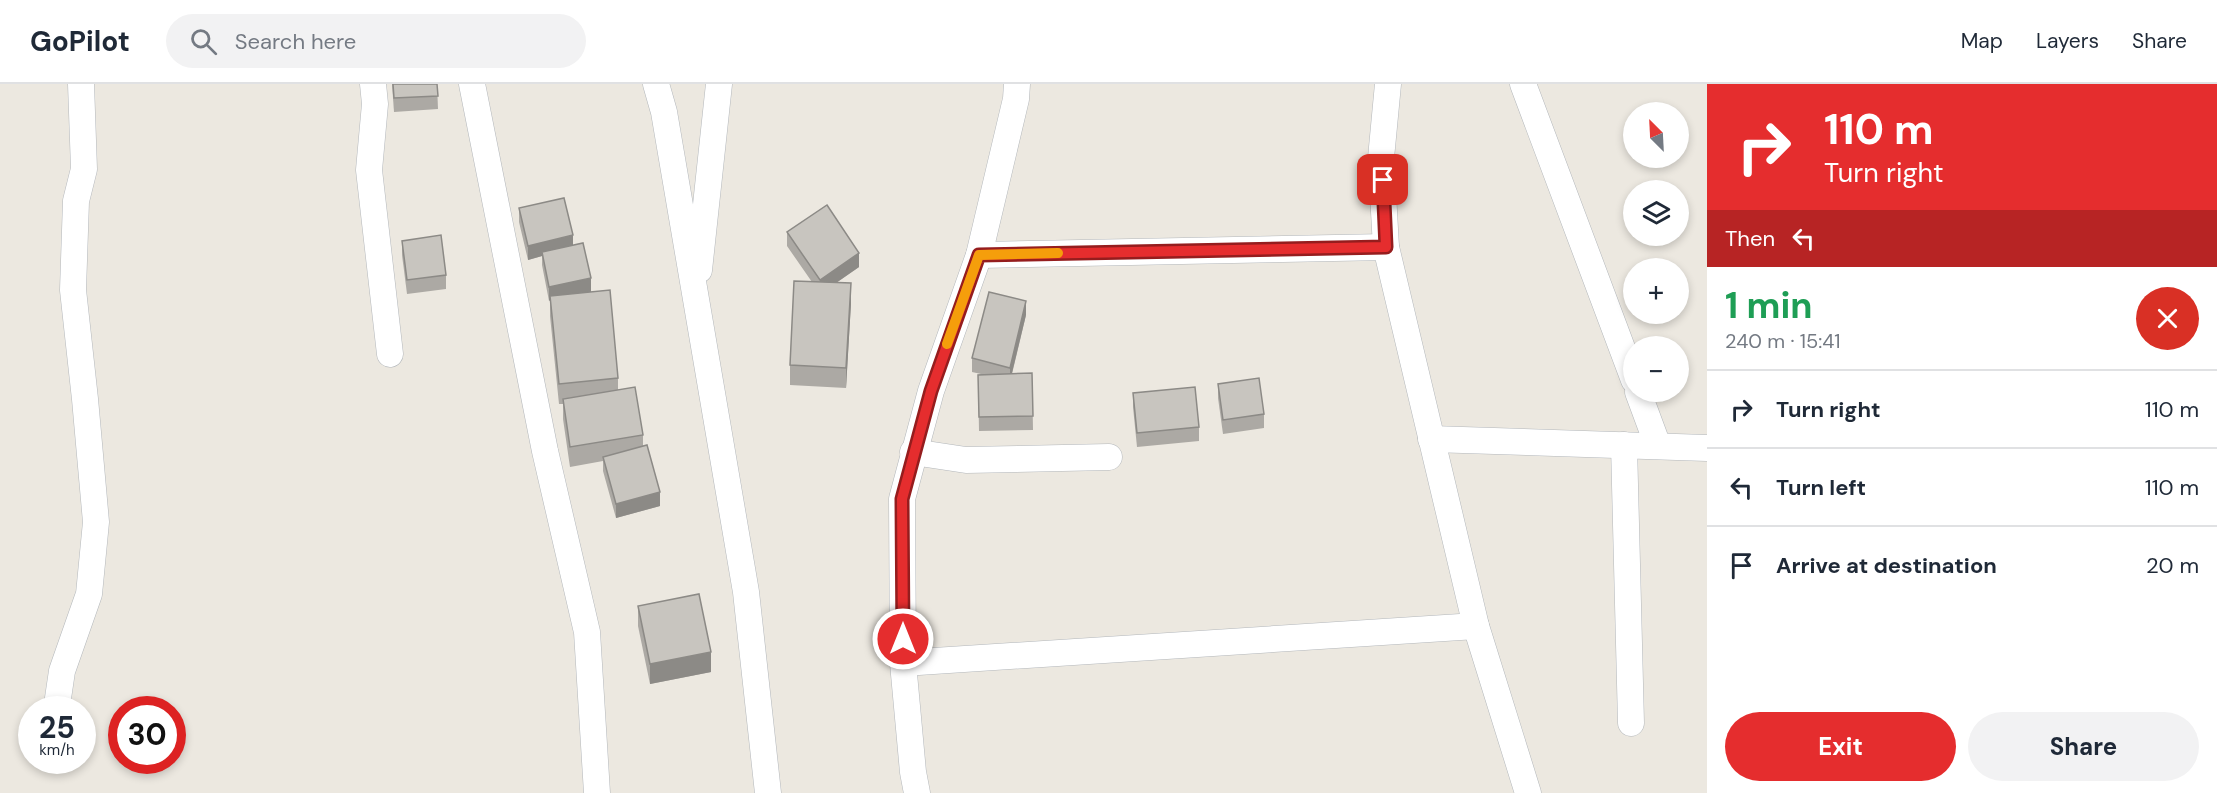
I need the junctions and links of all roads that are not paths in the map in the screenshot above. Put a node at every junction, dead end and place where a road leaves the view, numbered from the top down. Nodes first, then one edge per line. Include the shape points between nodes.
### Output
1 (81, 84) edge
2 (374, 84) edge
3 (472, 84) edge
4 (656, 84) edge
5 (719, 84) edge
6 (1017, 84) edge
7 (1388, 84) edge
8 (1523, 84) edge
9 (1386, 247) junction
10 (979, 255) junction
11 (695, 300) junction
12 (1623, 351) edge
13 (390, 354) dead end
14 (1642, 402) edge
15 (1431, 439) junction
16 (1624, 445) junction
17 (1658, 446) junction
18 (1707, 448) edge
19 (913, 452) junction
20 (1109, 457) dead end
21 (1476, 626) junction
22 (903, 663) junction
23 (58, 696) edge
24 (1631, 723) dead end
25 (597, 793) edge
26 (768, 793) edge
27 (917, 793) edge
28 (1528, 793) edge

1 - 23 street via 84,169 76,201 73,290 96,522 89,594 62,670
2 - 13 street via 369,170
3 - 25 street via 545,451 586,632
4 - 11 street
5 - 11 street
6 - 10 street
7 - 9 street via 1382,158
8 - 12 street
9 - 10 street
9 - 15 street
10 - 19 street
11 - 26 street via 746,592
14 - 17 street
15 - 16 street
15 - 21 street
16 - 17 street
16 - 24 street
17 - 18 street
19 - 20 street via 966,460
19 - 22 street via 902,499
21 - 22 street
21 - 28 street
22 - 27 street

